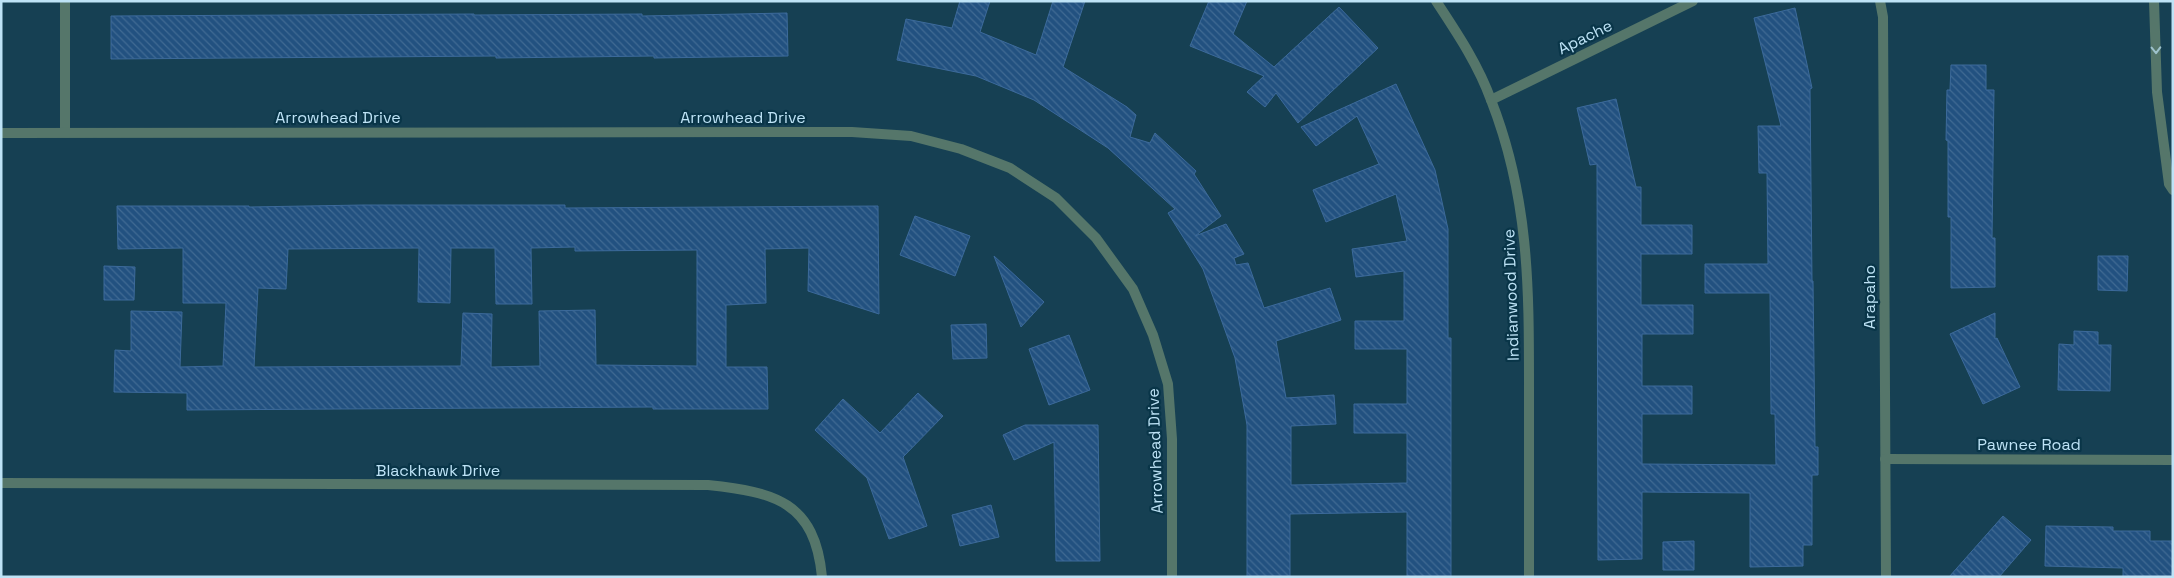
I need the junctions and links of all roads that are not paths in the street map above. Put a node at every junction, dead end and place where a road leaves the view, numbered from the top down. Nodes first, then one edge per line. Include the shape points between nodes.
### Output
1 (64, 1) edge
2 (1436, 1) edge
3 (1693, 1) edge
4 (1880, 1) edge
5 (2154, 1) edge
6 (1492, 100) junction
7 (64, 132) junction
8 (1, 133) edge
9 (2173, 190) edge
10 (1885, 459) junction
11 (2173, 460) edge
12 (1, 483) edge
13 (822, 577) edge
14 (1172, 577) edge
15 (1529, 577) edge
16 (1886, 577) edge

1 - 7 street
2 - 6 street, Indianwood Drive via 1470,53
3 - 6 street, Apache
4 - 10 street, Arapaho via 1883,16
5 -> 9 street via 2157,92 2169,184
6 - 15 street, Indianwood Drive via 1511,161 1524,227 1529,286
7 - 8 street, Arrowhead Drive
7 - 14 street, Arrowhead Drive via 852,132 911,136 961,148 1010,168 1056,198 1096,238 1133,289 1153,335 1168,384 1172,439
10 - 11 street, Pawnee Road
10 - 16 street, Arapaho
12 - 13 street, Blackhawk Drive via 708,485 748,489 776,498 796,511 811,531

